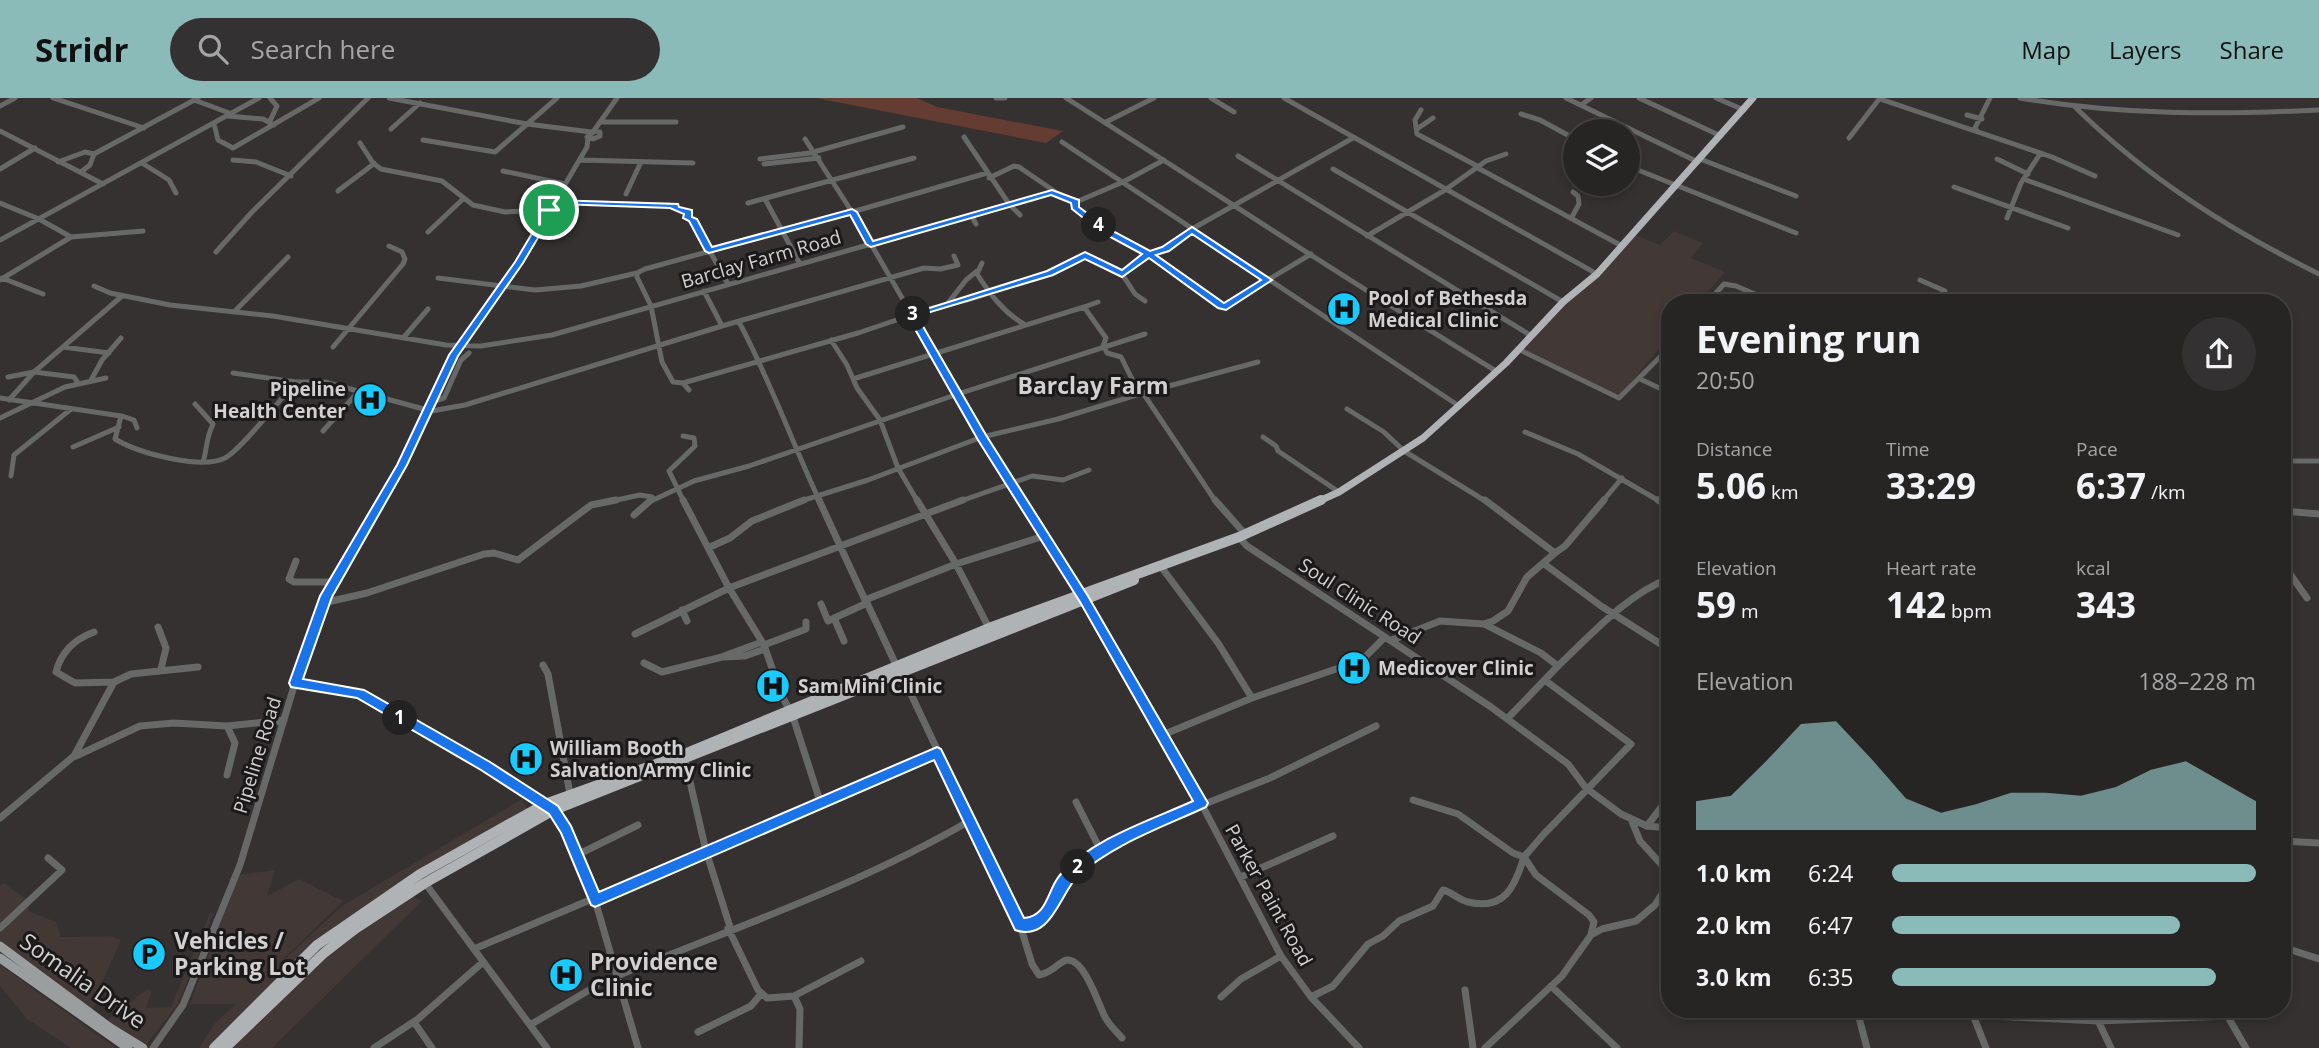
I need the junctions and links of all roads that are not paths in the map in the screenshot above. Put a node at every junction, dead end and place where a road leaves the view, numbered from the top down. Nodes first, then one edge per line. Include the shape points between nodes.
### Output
1 (15, 98) edge
2 (52, 98) edge
3 (75, 98) edge
4 (259, 98) edge
5 (270, 98) edge
6 (319, 98) edge
7 (368, 98) edge
8 (389, 98) edge
9 (557, 98) edge
10 (617, 98) edge
11 (996, 98) edge
12 (1005, 98) edge
13 (1066, 98) edge
14 (1154, 98) edge
15 (1211, 98) edge
16 (1284, 98) edge
17 (1566, 98) edge
18 (1591, 98) edge
19 (1639, 98) edge
20 (1716, 98) edge
21 (1753, 98) edge
22 (1880, 98) edge
23 (1990, 98) edge
24 (2020, 98) edge
25 (194, 99) edge
26 (2059, 101) edge
27 (66, 103) junction
28 (420, 103) junction
29 (1581, 105) junction
30 (0, 106) edge
31 (2074, 106) junction
32 (1421, 110) dead end
33 (1744, 110) junction
34 (2319, 110) edge
35 (1234, 112) dead end
36 (1521, 114) dead end
37 (230, 115) junction
38 (1967, 115) dead end
39 (1433, 118) dead end
40 (1982, 119) junction
41 (676, 122) dead end
42 (1105, 122) junction
43 (1864, 122) junction
44 (272, 123) junction
45 (601, 123) junction
46 (214, 124) junction
47 (527, 124) junction
48 (1873, 126) dead end
49 (903, 127) dead end
50 (144, 128) junction
51 (391, 129) dead end
52 (1417, 129) junction
53 (0, 131) edge
54 (1977, 131) junction
55 (1563, 132) edge
56 (589, 135) junction
57 (598, 135) junction
58 (1721, 136) junction
59 (964, 137) dead end
60 (1353, 138) junction
61 (1849, 138) dead end
62 (806, 139) dead end
63 (423, 140) dead end
64 (1062, 142) dead end
65 (360, 143) dead end
66 (587, 147) junction
67 (35, 148) junction
68 (815, 151) junction
69 (94, 153) junction
70 (2040, 154) junction
71 (1506, 155) dead end
72 (1238, 156) dead end
73 (819, 158) junction
74 (914, 158) dead end
75 (1997, 159) dead end
76 (233, 160) dead end
77 (580, 160) junction
78 (1164, 160) junction
79 (1699, 161) junction
80 (58, 162) junction
81 (641, 162) junction
82 (142, 163) junction
83 (374, 163) junction
84 (693, 163) dead end
85 (1478, 167) junction
86 (0, 169) edge
87 (1332, 170) dead end
88 (503, 171) dead end
89 (1640, 171) edge
90 (82, 172) junction
91 (988, 175) junction
92 (291, 176) junction
93 (2095, 176) dead end
94 (2027, 177) junction
95 (835, 181) junction
96 (1276, 181) junction
97 (1123, 182) junction
98 (103, 184) junction
99 (565, 184) junction
100 (1677, 187) junction
101 (1954, 187) dead end
102 (1445, 190) junction
103 (338, 191) dead end
104 (176, 193) dead end
105 (1058, 193) junction
106 (626, 194) dead end
107 (1578, 196) edge
108 (1796, 197) dead end
109 (463, 199) junction
110 (765, 199) junction
111 (555, 202) junction
112 (1076, 202) junction
113 (0, 203) edge
114 (748, 203) dead end
115 (1009, 204) junction
116 (1236, 205) junction
117 (2011, 208) junction
118 (549, 210) junction
119 (852, 212) junction
120 (1405, 212) junction
121 (971, 215) junction
122 (1020, 215) dead end
123 (1572, 217) junction
124 (2007, 218) dead end
125 (39, 219) junction
126 (976, 224) dead end
127 (2067, 228) dead end
128 (1192, 229) junction
129 (782, 230) junction
130 (143, 231) dead end
131 (428, 232) dead end
132 (1796, 233) dead end
133 (2178, 235) dead end
134 (1367, 236) junction
135 (71, 237) junction
136 (0, 240) edge
137 (871, 244) junction
138 (389, 246) dead end
139 (1622, 246) junction
140 (709, 251) junction
141 (216, 252) dead end
142 (1149, 254) junction
143 (1311, 254) junction
144 (954, 256) dead end
145 (288, 257) dead end
146 (982, 263) dead end
147 (800, 264) junction
148 (977, 271) junction
149 (637, 273) junction
150 (1122, 274) junction
151 (1597, 274) junction
152 (2319, 274) edge
153 (438, 278) dead end
154 (891, 278) junction
155 (1, 279) edge
156 (1268, 280) junction
157 (1920, 280) dead end
158 (728, 284) junction
159 (93, 286) dead end
160 (502, 286) junction
161 (704, 291) junction
162 (989, 291) junction
163 (43, 294) dead end
164 (1715, 294) edge
165 (1755, 294) edge
166 (1943, 294) edge
167 (122, 296) junction
168 (1145, 300) dead end
169 (1098, 302) dead end
170 (1563, 302) junction
171 (947, 304) junction
172 (651, 306) junction
173 (1084, 307) junction
174 (428, 309) dead end
175 (234, 312) junction
176 (912, 315) junction
177 (739, 322) junction
178 (1024, 324) junction
179 (722, 326) junction
180 (349, 329) junction
181 (1145, 334) dead end
182 (1530, 335) junction
183 (404, 337) junction
184 (121, 338) dead end
185 (830, 340) junction
186 (462, 345) junction
187 (660, 345) junction
188 (63, 346) junction
189 (333, 347) dead end
190 (1102, 347) junction
191 (1518, 349) junction
192 (109, 353) junction
193 (469, 353) dead end
194 (933, 354) junction
195 (1661, 357) edge
196 (759, 360) junction
197 (1258, 362) dead end
198 (1496, 370) junction
199 (34, 372) junction
200 (233, 373) dead end
201 (8, 377) dead end
202 (106, 378) dead end
203 (853, 379) junction
204 (1640, 379) junction
205 (91, 380) junction
206 (296, 382) junction
207 (78, 383) junction
208 (683, 383) junction
209 (1661, 389) edge
210 (359, 390) junction
211 (689, 390) dead end
212 (1143, 393) junction
213 (958, 394) junction
214 (0, 398) edge
215 (9, 400) junction
216 (29, 402) junction
217 (431, 402) junction
218 (195, 404) dead end
219 (1459, 406) junction
220 (71, 409) junction
221 (1347, 409) dead end
222 (427, 411) junction
223 (121, 416) junction
224 (0, 418) edge
225 (880, 420) junction
226 (119, 427) junction
227 (137, 428) dead end
228 (323, 431) dead end
229 (1525, 432) dead end
230 (683, 436) dead end
231 (1263, 436) dead end
232 (982, 437) junction
233 (73, 447) dead end
234 (796, 449) junction
235 (1404, 451) junction
236 (2291, 461) edge
237 (2319, 461) edge
238 (203, 462) junction
239 (898, 468) junction
240 (1089, 470) dead end
241 (11, 476) dead end
242 (1622, 478) junction
243 (1013, 484) junction
244 (677, 490) junction
245 (1339, 492) junction
246 (817, 497) junction
247 (653, 498) junction
248 (1661, 502) edge
249 (2291, 512) edge
250 (925, 514) junction
251 (2319, 514) edge
252 (634, 515) dead end
253 (1044, 536) junction
254 (1238, 537) junction
255 (838, 545) junction
256 (710, 547) junction
257 (1555, 553) junction
258 (296, 561) dead end
259 (1543, 563) junction
260 (956, 564) junction
261 (1162, 568) junction
262 (2291, 576) edge
263 (1661, 580) edge
264 (334, 582) junction
265 (729, 588) junction
266 (1082, 596) junction
267 (2307, 598) dead end
268 (866, 602) junction
269 (323, 603) junction
270 (821, 604) dead end
271 (682, 610) junction
272 (1615, 614) junction
273 (834, 618) junction
274 (687, 621) dead end
275 (806, 622) dead end
276 (1484, 624) junction
277 (158, 627) dead end
278 (989, 628) junction
279 (94, 632) dead end
280 (635, 634) dead end
281 (1388, 638) junction
282 (844, 641) dead end
283 (1661, 644) edge
284 (764, 645) junction
285 (644, 663) dead end
286 (543, 665) dead end
287 (1558, 666) junction
288 (198, 667) dead end
289 (161, 669) junction
290 (899, 670) junction
291 (1546, 681) junction
292 (114, 682) junction
293 (296, 683) junction
294 (1252, 698) junction
295 (791, 714) junction
296 (1507, 719) junction
297 (284, 720) junction
298 (227, 726) junction
299 (1376, 726) dead end
300 (1160, 736) junction
301 (937, 753) junction
302 (74, 756) junction
303 (685, 760) junction
304 (227, 775) dead end
305 (1587, 788) junction
306 (570, 794) junction
307 (1413, 800) dead end
308 (820, 801) junction
309 (1076, 802) dead end
310 (1201, 803) junction
311 (550, 807) junction
312 (1661, 807) edge
313 (0, 818) edge
314 (1631, 819) junction
315 (971, 820) junction
316 (638, 825) dead end
317 (1647, 825) junction
318 (1661, 827) edge
319 (1333, 836) dead end
320 (2291, 842) edge
321 (2319, 843) edge
322 (706, 851) junction
323 (1101, 851) junction
324 (577, 855) junction
325 (1524, 857) junction
326 (48, 858) dead end
327 (1661, 864) edge
328 (1241, 877) junction
329 (425, 883) junction
330 (1661, 895) edge
331 (595, 900) junction
332 (1020, 925) junction
333 (0, 928) edge
334 (729, 928) junction
335 (1591, 935) junction
336 (0, 946) edge
337 (474, 950) junction
338 (2291, 950) edge
339 (1281, 956) junction
340 (0, 957) edge
341 (2319, 959) edge
342 (861, 961) dead end
343 (483, 962) junction
344 (617, 976) junction
345 (596, 986) dead end
346 (1550, 986) junction
347 (1465, 990) dead end
348 (761, 994) junction
349 (794, 996) junction
350 (1221, 997) dead end
351 (1311, 997) junction
352 (1859, 1018) edge
353 (1974, 1018) edge
354 (2056, 1018) edge
355 (2097, 1018) edge
356 (2146, 1018) edge
357 (2229, 1018) edge
358 (2098, 1021) junction
359 (414, 1022) junction
360 (530, 1025) junction
361 (698, 1032) dead end
362 (1122, 1038) dead end
363 (1494, 1040) junction
364 (128, 1048) edge
365 (144, 1048) edge
366 (153, 1048) edge
367 (214, 1048) edge
368 (225, 1048) edge
369 (374, 1048) edge
370 (432, 1048) edge
371 (547, 1048) edge
372 (638, 1048) edge
373 (799, 1048) edge
374 (1359, 1048) edge
375 (1473, 1048) edge
376 (1485, 1048) edge
377 (1501, 1048) edge
378 (1617, 1048) edge
379 (1867, 1048) edge
380 (1986, 1048) edge
381 (2111, 1048) edge
382 (2246, 1048) edge

1 - 30 street
2 - 27 street
3 - 27 street
4 - 37 street
5 - 44 street via 277,106
6 - 44 street
7 - 92 street
8 - 28 street
9 - 47 street
10 - 45 street
11 - 12 street
13 - 42 street
14 - 42 street
15 - 35 street
16 - 60 street
17 - 29 street
18 - 29 street
19 - 58 street
20 - 33 street
21 - 33 highway
22 - 43 street
22 - 54 street
23 - 40 street
24 - 26 street
25 - 37 street
25 - 50 street
26 - 31 street
27 - 50 street
28 - 47 street
28 - 51 street
29 - 79 street
31 - 34 street via 2178,113
31 - 152 street via 2154,180 2262,247
32 - 52 street via 1415,120
33 - 58 highway
36 - 55 street
37 - 44 street via 243,120 260,116
37 - 46 street
38 - 40 street
39 - 52 street
40 - 54 street
41 - 45 street
42 - 78 street
43 - 48 street
43 - 61 street
44 - 46 street via 233,148 218,140
45 - 56 street
45 - 57 street
46 - 82 street
47 - 56 street
47 - 63 street via 495,152
49 - 68 street
50 - 69 street
52 - 85 street via 1417,134
53 - 67 street
54 - 70 street
56 - 57 street
56 - 66 street, Pipeline Road
57 - 66 street, Pipeline Road
58 - 79 highway
59 - 91 street
60 - 96 street
60 - 102 street
62 - 68 street
64 - 97 street
65 - 83 street
66 - 77 street, Pipeline Road
67 - 80 street
67 - 86 street
68 - 73 street
68 - 73 street via 762,161
69 - 80 street
69 - 90 street
70 - 93 street
70 - 94 street
71 - 85 street
72 - 96 street
73 - 95 street
74 - 95 street
75 - 94 street
76 - 92 street via 256,162
77 - 81 street
77 - 99 street, Pipeline Road
78 - 97 street
78 - 116 street
79 - 100 highway
79 - 108 street
80 - 90 street
81 - 84 street
81 - 106 street
82 - 98 street
82 - 104 street via 169,180
83 - 103 street
83 - 109 street via 393,172 446,183
85 - 102 street
85 - 123 street
87 - 120 street
88 - 99 street
89 - 100 street
90 - 98 street
91 - 105 street via 1018,167
91 - 115 street
91 - 119 street
92 - 141 street via 249,213
94 - 117 street
94 - 133 street
95 - 110 street
95 - 119 street
96 - 116 street
96 - 134 street
97 - 112 street
97 - 128 street
98 - 125 street
99 - 111 street, Pipeline Road
100 - 132 street
100 - 139 highway
101 - 117 street
102 - 120 street
102 - 151 street
105 - 112 street
105 - 115 street
107 - 123 street
109 - 118 street via 499,211
109 - 131 street
110 - 114 street
110 - 129 street
111 - 118 street, Pipeline Road
111 - 140 street via 675,206 689,212 687,218 692,219
112 - 142 street via 1075,207 1104,230
113 - 125 street
115 - 121 street
115 - 122 street
116 - 128 street
116 - 143 street
117 - 124 street
117 - 127 street
118 - 160 street, Pipeline Road
119 - 129 street
119 - 137 street
120 - 134 street
120 - 170 street
121 - 126 street
121 - 137 street
123 - 139 street
125 - 135 street
125 - 136 street
128 - 142 street via 1165,249
128 - 156 street
129 - 140 street
129 - 147 street
130 - 135 street
134 - 182 street
135 - 155 street
137 - 147 street, Barclay Farm Road
137 - 154 street, Barclay Farm Road
138 - 180 street via 404,254 403,264
139 - 151 highway
140 - 149 street
140 - 158 street
142 - 150 street
142 - 156 street via 1223,307
143 - 156 street
143 - 198 street
144 - 154 street via 958,265 924,268
145 - 175 street
146 - 148 street
147 - 158 street, Barclay Farm Road
148 - 162 street
148 - 171 street
149 - 160 street via 581,286 536,290
149 - 172 street
150 - 162 street via 1085,255 1050,273
150 - 168 street via 1135,294
151 - 170 highway
153 - 160 street
154 - 176 street, Barclay Farm Road
154 - 177 street
155 - 163 street
156 - 219 street
157 - 166 street
158 - 161 street, Barclay Farm Road
159 - 167 street, Barclay Farm Road
160 - 186 street, Pipeline Road
161 - 172 street, Barclay Farm Road
161 - 179 street
162 - 171 street
162 - 178 street
164 - 165 street via 1724,284
167 - 175 street, Barclay Farm Road
167 - 188 street
169 - 173 street
170 - 182 highway
171 - 176 street
172 - 186 street, Barclay Farm Road via 530,340
172 - 187 street
173 - 178 street
173 - 190 street via 1106,338
174 - 183 street
175 - 180 street, Barclay Farm Road
176 - 185 street
176 - 194 street, Barclay Farm Road
177 - 179 street
177 - 196 street
178 - 194 street
179 - 187 street
180 - 183 street, Barclay Farm Road
180 - 189 street
181 - 190 street
182 - 191 highway
183 - 186 street, Barclay Farm Road
184 - 192 street
185 - 196 street
185 - 203 street
186 - 217 street, Pipeline Road
187 - 208 street via 662,362 673,382
187 - 222 street via 465,405
188 - 192 street
188 - 199 street
190 - 212 street, Soul Clinic Road via 1121,357 1132,384
190 - 213 street
191 - 198 highway
191 - 204 street via 1619,398
192 - 205 street
193 - 217 street via 461,360 444,398
194 - 203 street
194 - 213 street, Barclay Farm Road
195 - 204 street
196 - 208 street
196 - 234 street
197 - 212 street
198 - 219 highway
199 - 201 street
199 - 207 street via 74,377
199 - 215 street
200 - 206 street
202 - 205 street
203 - 225 street
204 - 209 street
205 - 207 street
206 - 210 street via 325,382
206 - 238 street via 228,457
207 - 216 street
208 - 211 street
210 - 222 street
210 - 228 street
212 - 232 street
212 - 254 street, Soul Clinic Road
213 - 225 street
213 - 232 street, Barclay Farm Road
214 - 215 street
215 - 216 street
216 - 220 street
216 - 224 street
217 - 222 street, Pipeline Road
218 - 238 street via 213,424 205,440
219 - 235 highway
220 - 223 street
220 - 241 street via 14,456
221 - 235 street via 1375,424
222 - 264 street, Pipeline Road via 402,465
223 - 226 street
223 - 227 street via 134,420
225 - 234 street
225 - 239 street
226 - 233 street
226 - 238 street via 115,439 125,445
229 - 242 street via 1562,445
230 - 244 street via 694,438 695,446 669,471
231 - 245 street
232 - 239 street
232 - 243 street, Barclay Farm Road
234 - 244 street
234 - 246 street
235 - 245 highway
235 - 257 street via 1475,493
236 - 237 street
239 - 246 street
239 - 250 street
240 - 243 street via 1063,480 1032,476
242 - 248 street
242 - 257 street
243 - 250 street
243 - 253 street, Barclay Farm Road
244 - 247 street
244 - 256 street
245 - 254 highway
246 - 255 street
246 - 256 street via 761,516
247 - 252 street
247 - 269 street via 640,495 591,505 518,560 484,554
249 - 251 street
250 - 255 street
250 - 260 street
253 - 260 street
253 - 266 street, Barclay Farm Road
254 - 261 highway
254 - 266 highway
254 - 281 street, Soul Clinic Road
255 - 265 street
255 - 268 street
256 - 265 street
257 - 259 street
258 - 264 street via 289,579 294,582
259 - 272 street
259 - 276 street via 1527,577 1508,611
260 - 268 street
260 - 278 street
261 - 266 highway
261 - 294 street
262 - 267 street
263 - 272 street
264 - 269 street, Pipeline Road
265 - 271 street
265 - 284 street
266 - 278 highway
266 - 290 highway
266 - 300 street, Parker Paint Road
268 - 273 street
268 - 290 street
269 - 293 street, Pipeline Road
270 - 273 street via 828,621
271 - 274 street
271 - 280 street
272 - 283 street
272 - 287 street
273 - 282 street
275 - 284 street via 806,629
276 - 281 street via 1440,621
276 - 287 street
277 - 289 street via 167,657
278 - 290 highway
279 - 292 street via 60,656 56,672 82,685
281 - 294 street via 1362,660
281 - 296 street, Soul Clinic Road
284 - 285 street via 745,656 662,672
284 - 295 street
286 - 306 street
287 - 291 street
288 - 289 street
289 - 292 street
290 - 295 highway
290 - 301 street
291 - 296 street
291 - 305 street via 1630,742
292 - 302 street
293 - 297 street, Pipeline Road
293 - 311 street via 360,694
294 - 300 street
295 - 303 highway
295 - 306 highway
295 - 308 street
296 - 305 street, Soul Clinic Road via 1569,764
297 - 298 street
297 - 366 street, Pipeline Road via 216,927 183,1005
298 - 302 street via 140,726
298 - 304 street via 235,743
299 - 310 street via 1256,785
300 - 310 street, Parker Paint Road
301 - 308 street
301 - 315 street
302 - 313 street
303 - 311 highway
303 - 322 street
305 - 314 street, Soul Clinic Road
305 - 325 street
306 - 311 highway
307 - 325 street via 1458,814
308 - 322 street
309 - 323 street
310 - 323 street
310 - 328 street, Parker Paint Road
311 - 324 street via 567,830
311 - 329 highway
311 - 367 highway via 420,874 328,937
312 - 317 street
314 - 317 street, Soul Clinic Road
314 - 327 street via 1640,841
315 - 332 street
315 - 334 street via 861,876
316 - 324 street
317 - 318 street, Soul Clinic Road
319 - 328 street
320 - 321 street
322 - 331 street
322 - 334 street
323 - 332 street via 1069,873 1039,922
324 - 331 street
325 - 335 street via 1536,875 1589,915 1594,922
325 - 351 street via 1516,884 1507,894 1475,904 1443,890 1433,906 1399,921 1368,944 1333,986
326 - 333 street via 62,870
328 - 339 street, Parker Paint Road
329 - 337 street
329 - 368 highway via 324,953
330 - 335 street via 1636,921
331 - 337 street
331 - 344 street
332 - 362 street via 1030,965 1039,975 1051,973 1063,961 1075,963 1087,976 1106,1020
334 - 344 street
334 - 348 street
335 - 346 street
336 - 365 main road, Somalia Drive
337 - 343 street
338 - 341 street
339 - 350 street via 1241,979
339 - 351 street, Parker Paint Road
340 - 364 main road, Somalia Drive
342 - 349 street
343 - 359 street
343 - 360 street
344 - 372 street
345 - 360 street
346 - 363 street
346 - 378 street
347 - 375 street
348 - 349 street via 780,999
348 - 361 street via 751,1006
349 - 373 street via 800,1009
351 - 374 street, Parker Paint Road
352 - 379 street
353 - 380 street
354 - 358 street
355 - 358 street
356 - 358 street
357 - 382 street
358 - 381 street
359 - 369 street
359 - 370 street
360 - 371 street
363 - 376 street
363 - 377 street

